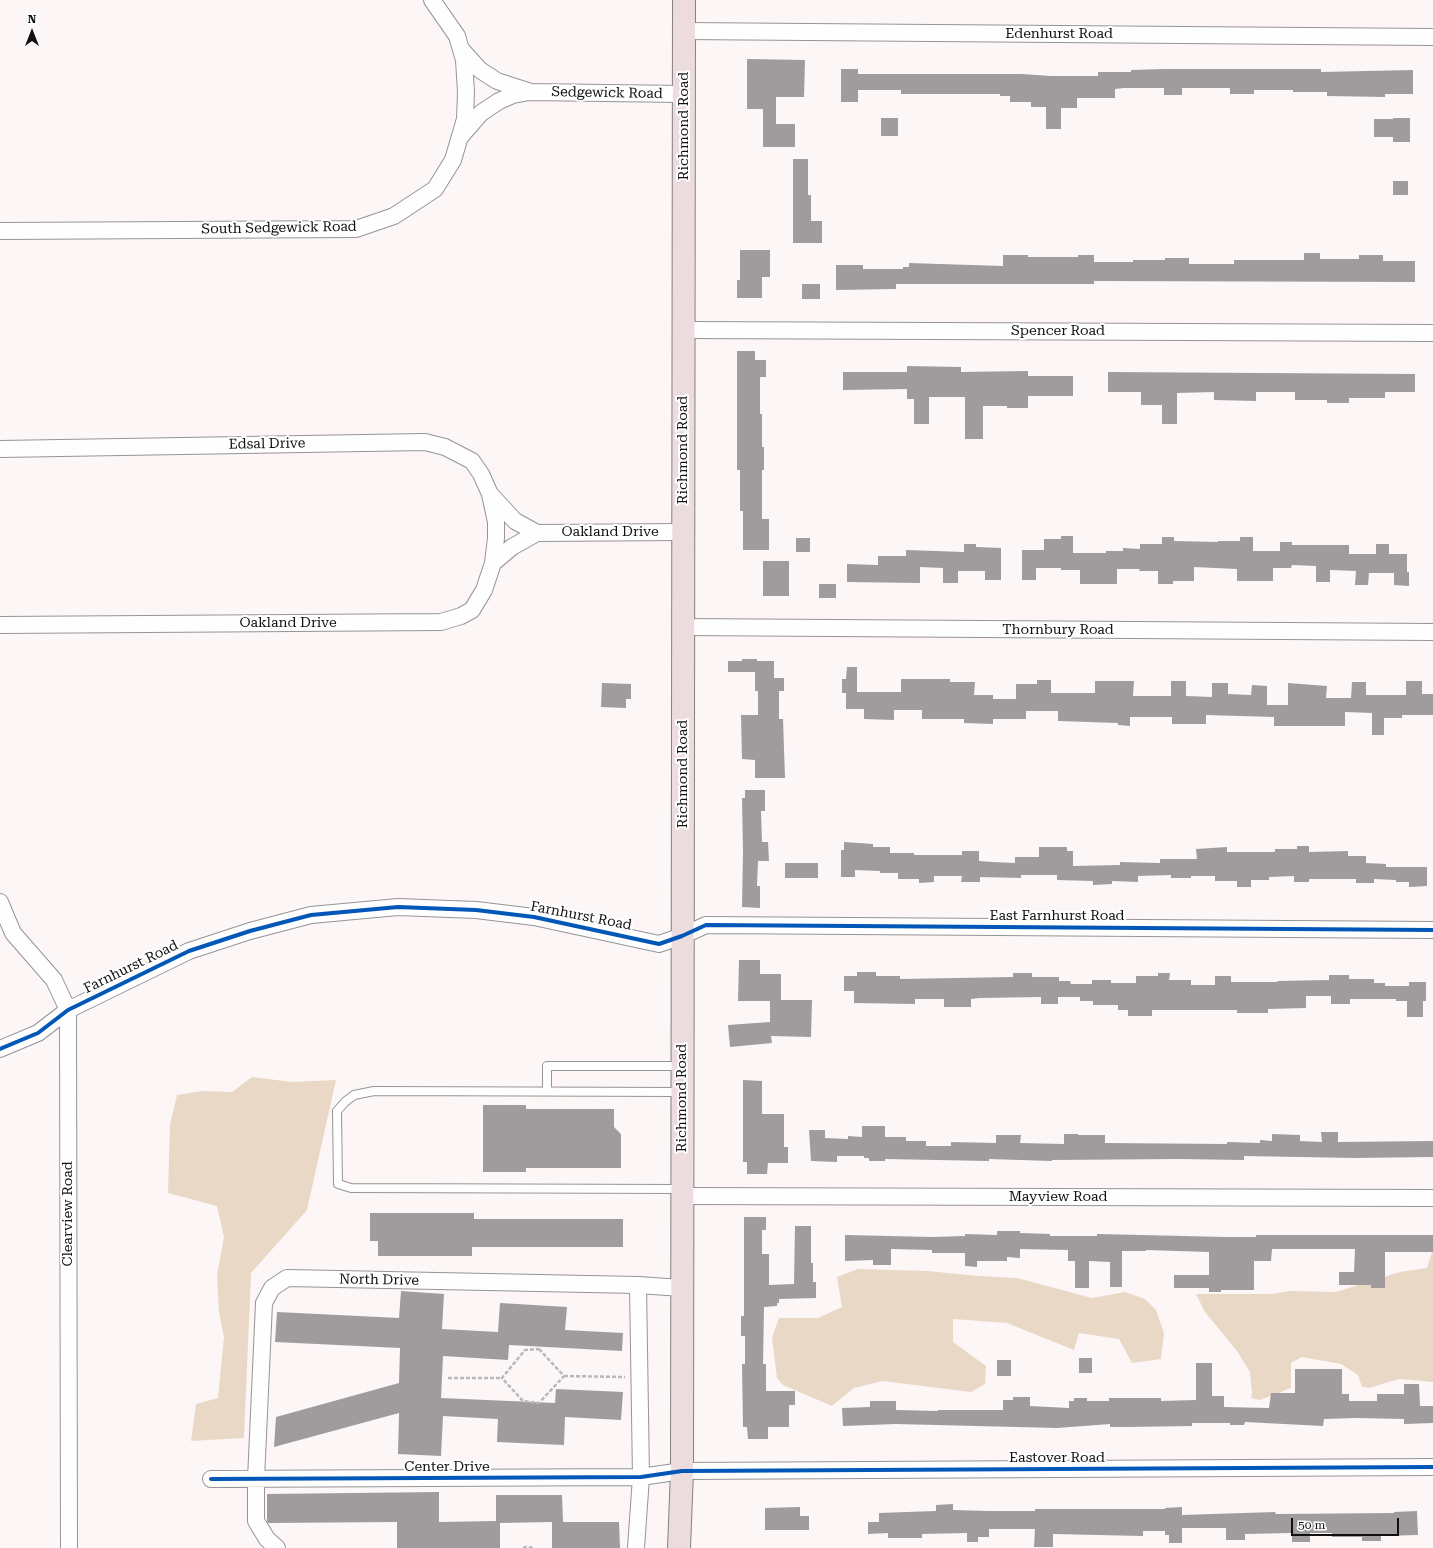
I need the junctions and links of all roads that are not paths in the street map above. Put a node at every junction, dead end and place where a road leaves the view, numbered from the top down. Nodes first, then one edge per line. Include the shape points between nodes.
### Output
1 (432, 0) edge
2 (684, 0) edge
3 (684, 31) junction
4 (1433, 37) edge
5 (459, 43) junction
6 (529, 92) junction
7 (684, 94) junction
8 (459, 138) junction
9 (0, 231) edge
10 (684, 330) junction
11 (1433, 333) edge
12 (0, 449) edge
13 (490, 494) junction
14 (494, 513) joint
15 (683, 532) junction
16 (537, 533) junction
17 (493, 563) junction
18 (0, 625) edge
19 (683, 628) junction
20 (1433, 632) edge
21 (0, 902) edge
22 (1433, 930) edge
23 (682, 936) junction
24 (68, 1010) junction
25 (0, 1049) edge
26 (683, 1066) junction
27 (547, 1091) junction
28 (682, 1092) junction
29 (682, 1193) junction
30 (1433, 1198) edge
31 (638, 1285) junction
32 (682, 1288) junction
33 (1433, 1467) edge
34 (682, 1471) junction
35 (642, 1477) junction
36 (256, 1478) junction
37 (211, 1479) dead end
38 (69, 1548) edge
39 (277, 1548) edge
40 (636, 1548) edge
41 (679, 1548) edge

1 - 5 street
2 - 3 main road, Richmond Road
3 - 4 street, Edenhurst Road
3 - 7 main road, Richmond Road
5 - 6 street via 480,70 497,81
5 - 8 street, South Sedgewick Road via 464,60 466,92 464,119
6 - 7 street, Sedgewick Road
6 - 8 street via 513,95 493,105 481,113
7 - 10 main road, Richmond Road
8 - 9 street, South Sedgewick Road via 453,160 435,188 394,216 356,229
10 - 11 street, Spencer Road
10 - 15 main road, Richmond Road
12 - 13 street, Edsal Drive via 425,442 445,447 472,461
13 - 14 street, Edsal Drive
13 - 16 street via 515,521
14 - 17 street, Oakland Drive via 496,538
15 - 16 street, Oakland Drive
15 - 19 main road, Richmond Road
16 - 17 street via 512,547
17 - 18 street, Oakland Drive via 484,590 472,610 441,622
19 - 20 street, Thornbury Road
19 - 23 main road, Richmond Road
21 - 24 street, Clearview Road via 13,933 54,980
22 - 23 street, East Farnhurst Road via 706,925
23 - 24 street, Farnhurst Road via 659,944 534,917 476,910 398,907 310,915 189,951
23 - 26 main road, Richmond Road
24 - 25 street, Farnhurst Road via 38,1033
24 - 38 street, Clearview Road
26 - 27 lane via 547,1066
26 - 28 main road, Richmond Road
27 - 28 lane
27 - 29 lane via 395,1090 354,1095 337,1111 338,1184 361,1189
28 - 29 main road, Richmond Road
29 - 30 street, Mayview Road
29 - 32 main road, Richmond Road
31 - 32 street, North Drive
31 - 35 street
31 - 36 street, North Drive via 287,1278 272,1288 264,1303
32 - 34 main road, Richmond Road
33 - 34 street, Eastover Road
34 - 35 street, Center Drive
34 - 41 main road, Richmond Road
35 - 36 street, Center Drive
35 - 40 street
36 - 37 street, Center Drive
36 - 39 street, North Drive via 256,1521 267,1539

